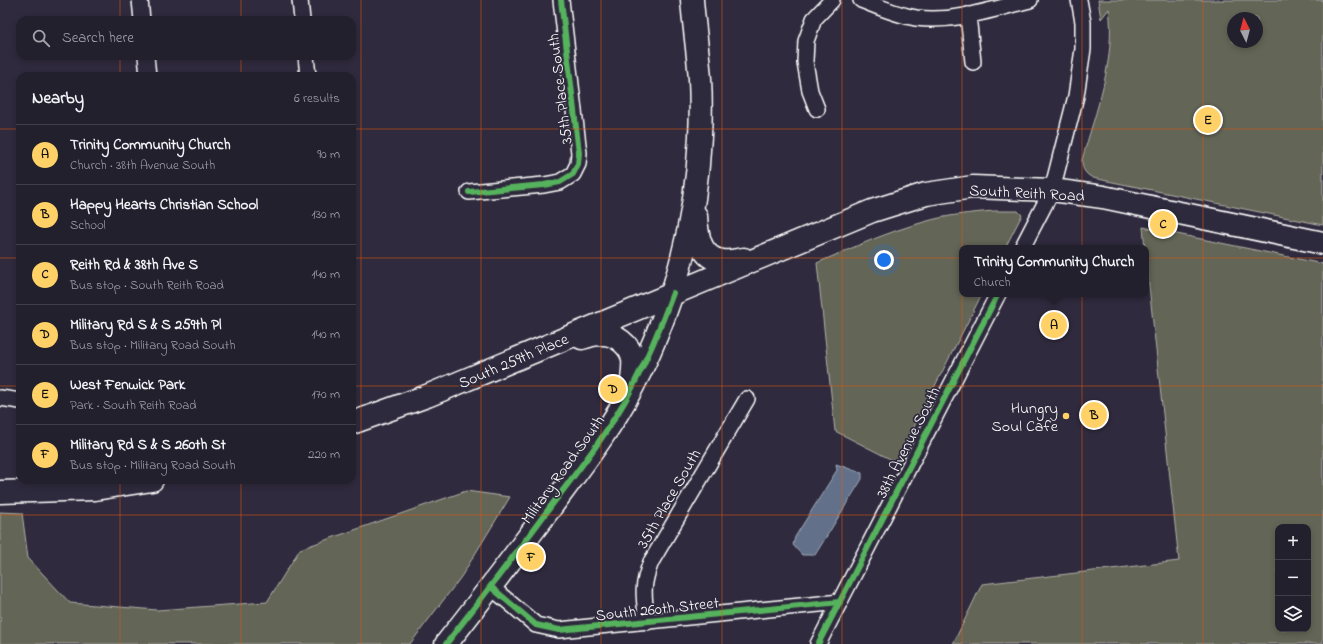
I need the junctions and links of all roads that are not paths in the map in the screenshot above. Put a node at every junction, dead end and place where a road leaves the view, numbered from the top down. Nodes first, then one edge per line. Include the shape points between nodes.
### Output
1 (140, 0) edge
2 (300, 0) edge
3 (561, 0) edge
4 (692, 0) edge
5 (832, 0) edge
6 (861, 0) edge
7 (1030, 0) edge
8 (1079, 0) edge
9 (968, 15) junction
10 (142, 16) edge
11 (302, 16) edge
12 (146, 60) edge
13 (306, 60) edge
14 (973, 62) dead end
15 (148, 72) edge
16 (308, 72) edge
17 (817, 109) dead end
18 (1052, 190) junction
19 (469, 192) dead end
20 (694, 197) junction
21 (1323, 243) edge
22 (1024, 245) edge
23 (765, 256) junction
24 (672, 293) junction
25 (996, 297) edge
26 (539, 349) junction
27 (631, 389) junction
28 (0, 398) edge
29 (747, 399) dead end
30 (16, 400) edge
31 (356, 422) edge
32 (127, 484) edge
33 (0, 492) edge
34 (491, 587) junction
35 (840, 602) junction
36 (647, 622) junction
37 (446, 644) edge
38 (818, 644) edge

1 - 10 street
2 - 11 street
3 - 19 street, 35th Place South via 579,153 578,164 573,174 560,182
4 - 20 main road, Military Road South via 701,109
5 - 17 street via 814,19 806,41 805,62 810,91
6 - 9 street via 916,18 944,19
7 - 9 street
8 - 18 street via 1083,22 1083,49 1076,96
9 - 14 street
12 - 15 street
13 - 16 street
18 - 21 main road, South Reith Road via 1103,197
18 - 22 street
18 - 23 main road, South Reith Road via 973,187 926,194 872,211
20 - 23 main road via 698,236 707,254 723,262
20 - 24 main road, Military Road South via 686,243
23 - 24 main road, South Reith Road
24 - 26 main road, South 259th Place
24 - 27 main road, Military Road South via 650,352
25 - 35 street, 38th Avenue South
26 - 27 main road via 602,334 613,336 626,345 631,354
26 - 31 main road, South 259th Place via 427,396
27 - 34 main road, Military Road South via 588,457
28 - 30 street
29 - 36 street, 35th Place South via 651,562 643,590
32 - 33 main road via 95,489
34 - 36 street, South 260th Street via 536,624 547,628 559,630
34 - 37 main road, Military Road South
35 - 36 street, South 260th Street
35 - 38 street, 38th Avenue South

